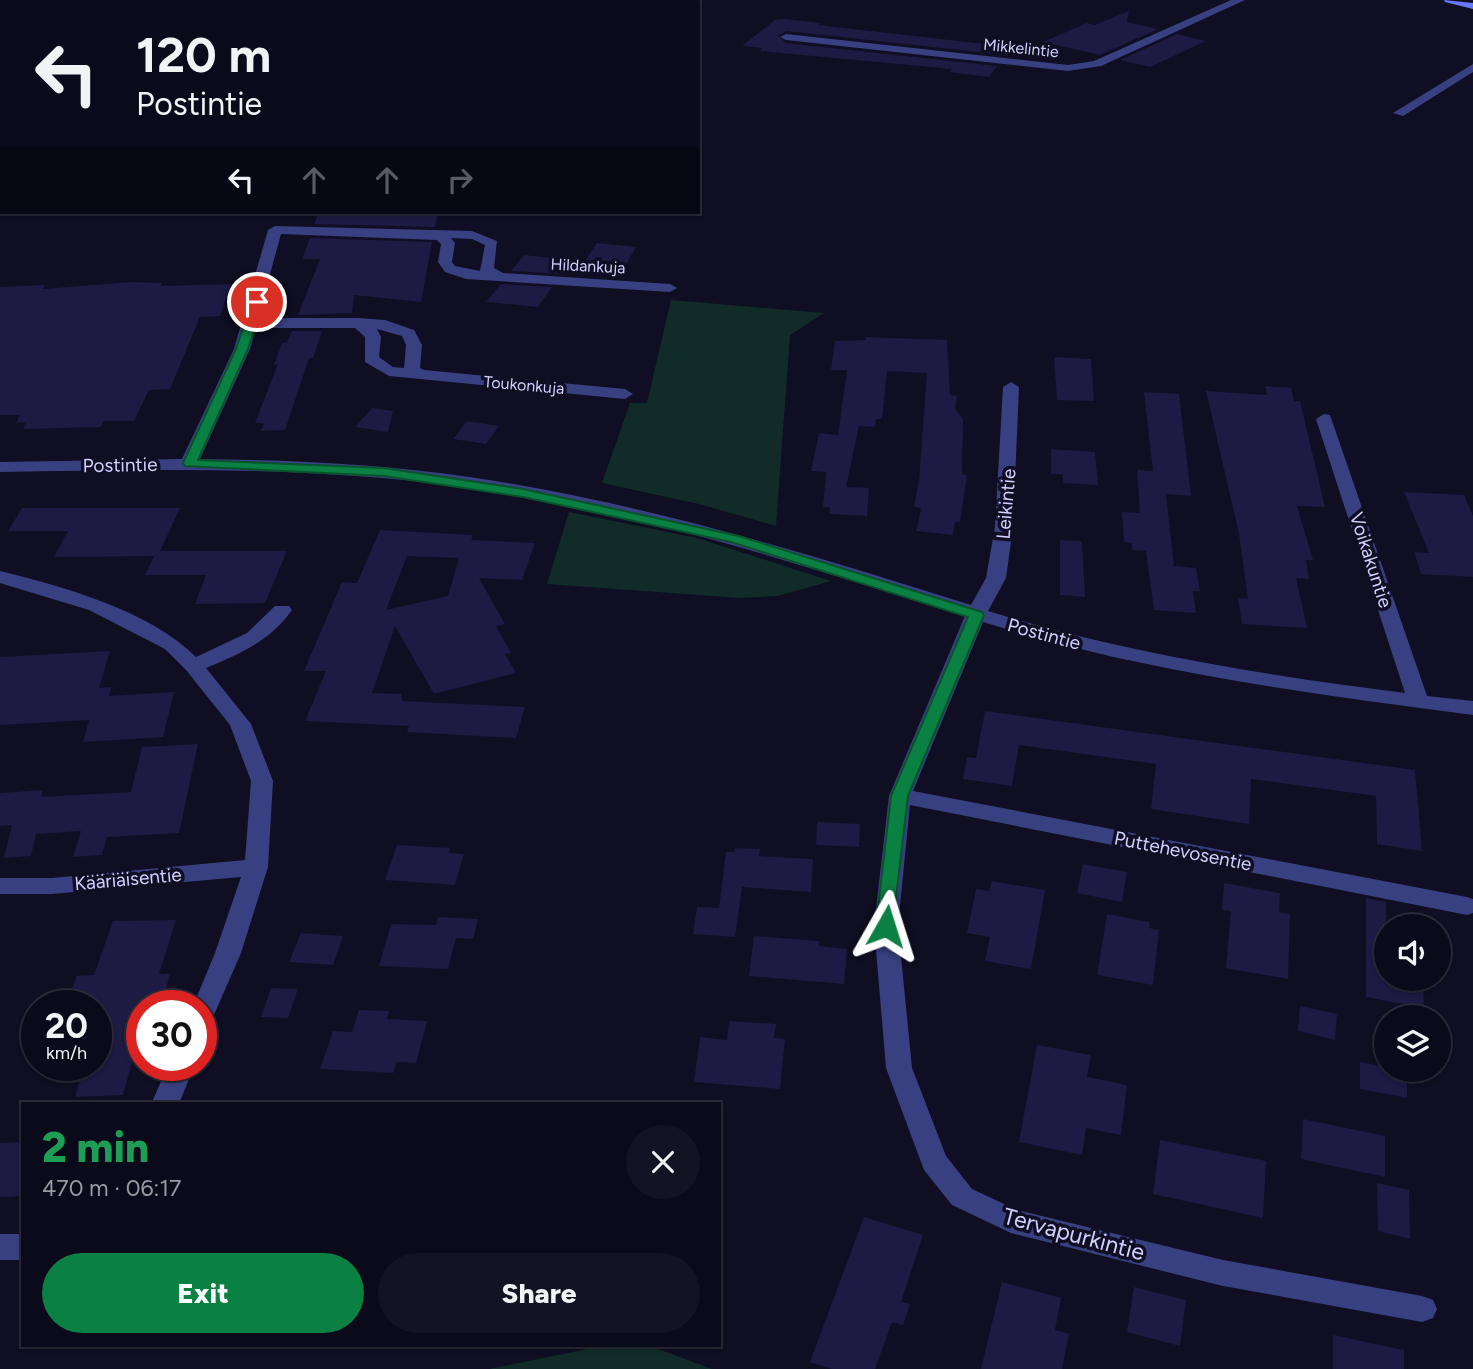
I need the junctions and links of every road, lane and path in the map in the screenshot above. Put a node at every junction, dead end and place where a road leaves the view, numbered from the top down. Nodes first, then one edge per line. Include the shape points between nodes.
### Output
1 (1240, 0) edge
2 (1449, 0) edge
3 (1473, 6) edge
4 (786, 37) dead end
5 (1469, 72) edge
6 (1399, 113) dead end
7 (428, 234) junction
8 (504, 278) junction
9 (670, 288) dead end
10 (251, 323) junction
11 (358, 323) junction
12 (423, 375) junction
13 (1011, 387) dead end
14 (625, 394) dead end
15 (1324, 419) dead end
16 (189, 463) junction
17 (0, 467) edge
18 (0, 576) edge
19 (282, 610) dead end
20 (976, 615) junction
21 (193, 666) junction
22 (1418, 701) junction
23 (1473, 708) edge
24 (900, 796) junction
25 (256, 867) junction
26 (0, 886) edge
27 (1467, 906) dead end
28 (212, 990) edge
29 (174, 1081) edge
30 (165, 1102) edge
31 (0, 1247) edge
32 (21, 1247) edge
33 (1422, 1309) dead end

1 - 4 street, Mikkelintie via 1097,64 1068,68
2 - 3 street
5 - 6 street
7 - 8 street, Hildankuja via 448,243 445,262 450,270
7 - 8 street via 488,239 492,244 486,270
7 - 10 street via 275,230
8 - 9 street, Hildankuja
10 - 11 street
10 - 16 street
11 - 12 street, Toukonkuja via 374,333 371,359 379,366
11 - 12 street via 408,333 414,345 412,370
12 - 14 street, Toukonkuja
13 - 20 street, Leikintie via 1003,540 996,578
15 - 22 street, Voikakuntie
16 - 17 street, Postintie
16 - 20 street, Postintie via 384,472 537,495 734,539
18 - 21 street via 96,606 172,645
19 - 21 street via 248,643
20 - 22 street, Postintie via 1104,650 1235,675
20 - 24 street, Tervapurkintie
21 - 25 street via 240,724 262,781
22 - 23 street, Postintie
24 - 27 street, Puttehevosentie
24 - 33 street, Tervapurkintie via 886,926 898,1068 934,1161 962,1197 1011,1221 1210,1270
25 - 26 street, Kääriäisentie via 52,886
25 - 28 street
29 - 30 street
31 - 32 street

